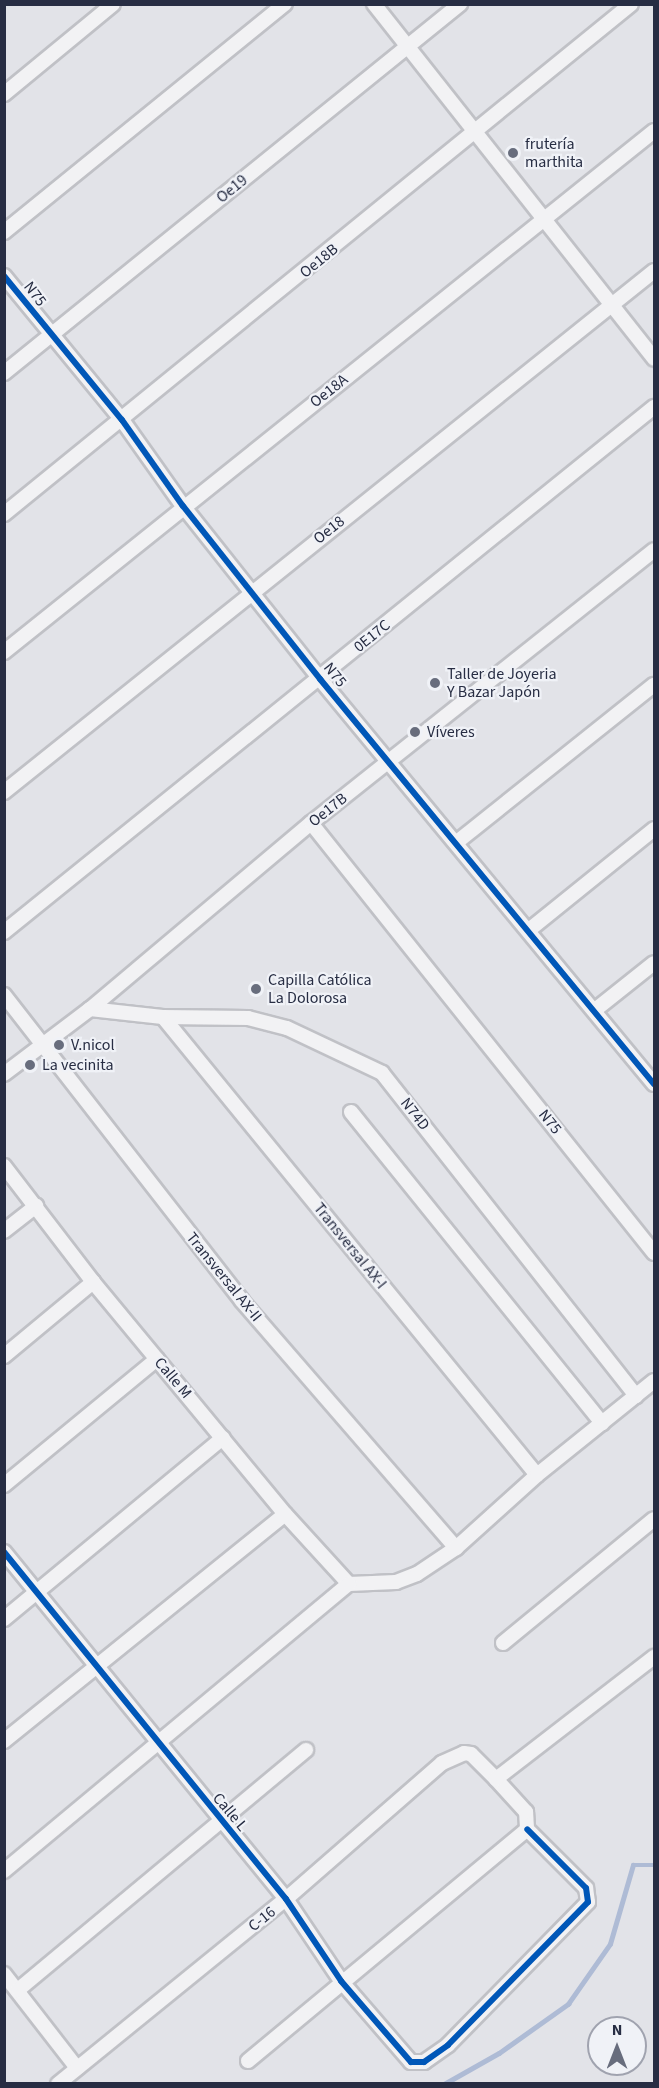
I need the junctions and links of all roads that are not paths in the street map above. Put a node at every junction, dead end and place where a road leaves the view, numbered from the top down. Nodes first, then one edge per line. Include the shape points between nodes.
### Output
1 (113, 4) edge
2 (285, 4) edge
3 (374, 4) edge
4 (460, 4) edge
5 (631, 4) edge
6 (408, 47) junction
7 (4, 94) edge
8 (654, 131) edge
9 (477, 133) junction
10 (545, 221) junction
11 (4, 232) edge
12 (654, 271) edge
13 (4, 276) edge
14 (611, 307) junction
15 (50, 336) junction
16 (654, 359) edge
17 (4, 373) edge
18 (654, 407) edge
19 (122, 420) junction
20 (183, 506) junction
21 (4, 514) edge
22 (654, 550) edge
23 (251, 592) junction
24 (4, 652) edge
25 (320, 679) junction
26 (654, 685) edge
27 (390, 762) junction
28 (4, 792) edge
29 (311, 823) junction
30 (654, 830) edge
31 (458, 842) junction
32 (529, 930) junction
33 (4, 932) edge
34 (654, 963) edge
35 (4, 995) edge
36 (90, 1009) junction
37 (595, 1010) junction
38 (164, 1017) junction
39 (39, 1044) junction
40 (4, 1074) edge
41 (654, 1083) edge
42 (351, 1112) dead end
43 (4, 1166) edge
44 (36, 1206) junction
45 (4, 1231) edge
46 (654, 1252) edge
47 (93, 1282) junction
48 (4, 1356) edge
49 (157, 1359) junction
50 (654, 1381) edge
51 (636, 1396) junction
52 (602, 1423) junction
53 (223, 1437) junction
54 (537, 1475) junction
55 (4, 1485) edge
56 (285, 1514) junction
57 (654, 1519) edge
58 (456, 1548) junction
59 (4, 1552) edge
60 (349, 1584) junction
61 (39, 1592) junction
62 (4, 1618) edge
63 (503, 1643) dead end
64 (654, 1657) edge
65 (95, 1666) junction
66 (4, 1741) edge
67 (156, 1744) junction
68 (306, 1750) dead end
69 (496, 1779) junction
70 (222, 1822) junction
71 (527, 1829) junction
72 (4, 1871) edge
73 (286, 1899) junction
74 (4, 1974) edge
75 (341, 1981) junction
76 (18, 1990) junction
77 (248, 2061) dead end
78 (77, 2068) junction
79 (58, 2084) edge

1 - 7 street
2 - 11 street
3 - 6 street
4 - 6 street, Oe19
5 - 9 street, Oe18B
6 - 9 street
6 - 15 street, Oe19
8 - 10 street, Oe18A
9 - 10 street
9 - 19 street, Oe18B
10 - 14 street
10 - 20 street, Oe18A
12 - 14 street, Oe18
13 - 15 street, N75
14 - 16 street
14 - 23 street, Oe18
15 - 17 street, Oe19
15 - 19 street, N75
18 - 25 street, 0E17C
19 - 20 street, N75
19 - 21 street, Oe18B
20 - 23 street, N75
20 - 24 street, Oe18A
22 - 27 street, Oe17B
23 - 25 street, N75
23 - 28 street, Oe18
25 - 27 street, N75
25 - 33 street, 0E17C
26 - 31 street
27 - 29 street, Oe17B
27 - 31 street, N75
29 - 36 street, Oe17B
29 - 46 street, N75
30 - 32 street
31 - 32 street, N75
32 - 37 street, N75
34 - 37 street
35 - 39 street, Transversal AX-II
36 - 38 street, N74D
36 - 39 street, Oe17B
37 - 41 street, N75
38 - 51 street, N74D via 248,1018 287,1028 382,1073
38 - 54 street, Transversal AX-I
39 - 40 street, Oe17B
39 - 58 street, Transversal AX-II via 242,1300
42 - 52 street
43 - 44 street, Calle M
44 - 45 street
44 - 47 street, Calle M
47 - 48 street
47 - 49 street, Calle M
49 - 53 street, Calle M
49 - 55 street
50 - 51 street
51 - 52 street
52 - 54 street
53 - 56 street, Calle M
53 - 61 street
54 - 58 street
56 - 60 street, Calle M
56 - 65 street
57 - 63 street
58 - 60 street via 417,1574 396,1582
59 - 61 street, Calle L
60 - 67 street
61 - 62 street
61 - 65 street, Calle L
64 - 69 street
65 - 66 street
65 - 67 street, Calle L
67 - 70 street, Calle L
67 - 72 street
68 - 70 street
69 - 71 street via 526,1812
69 - 73 street, C-16 via 471,1754 464,1753 442,1763
70 - 73 street, Calle L
70 - 76 street
71 - 75 street
71 - 75 street, Calle L via 586,1888 588,1902 448,2045 424,2062 411,2062
73 - 75 street, Calle L
73 - 78 street, C-16
74 - 76 street
75 - 77 street
76 - 78 street
78 - 79 street, C-16

